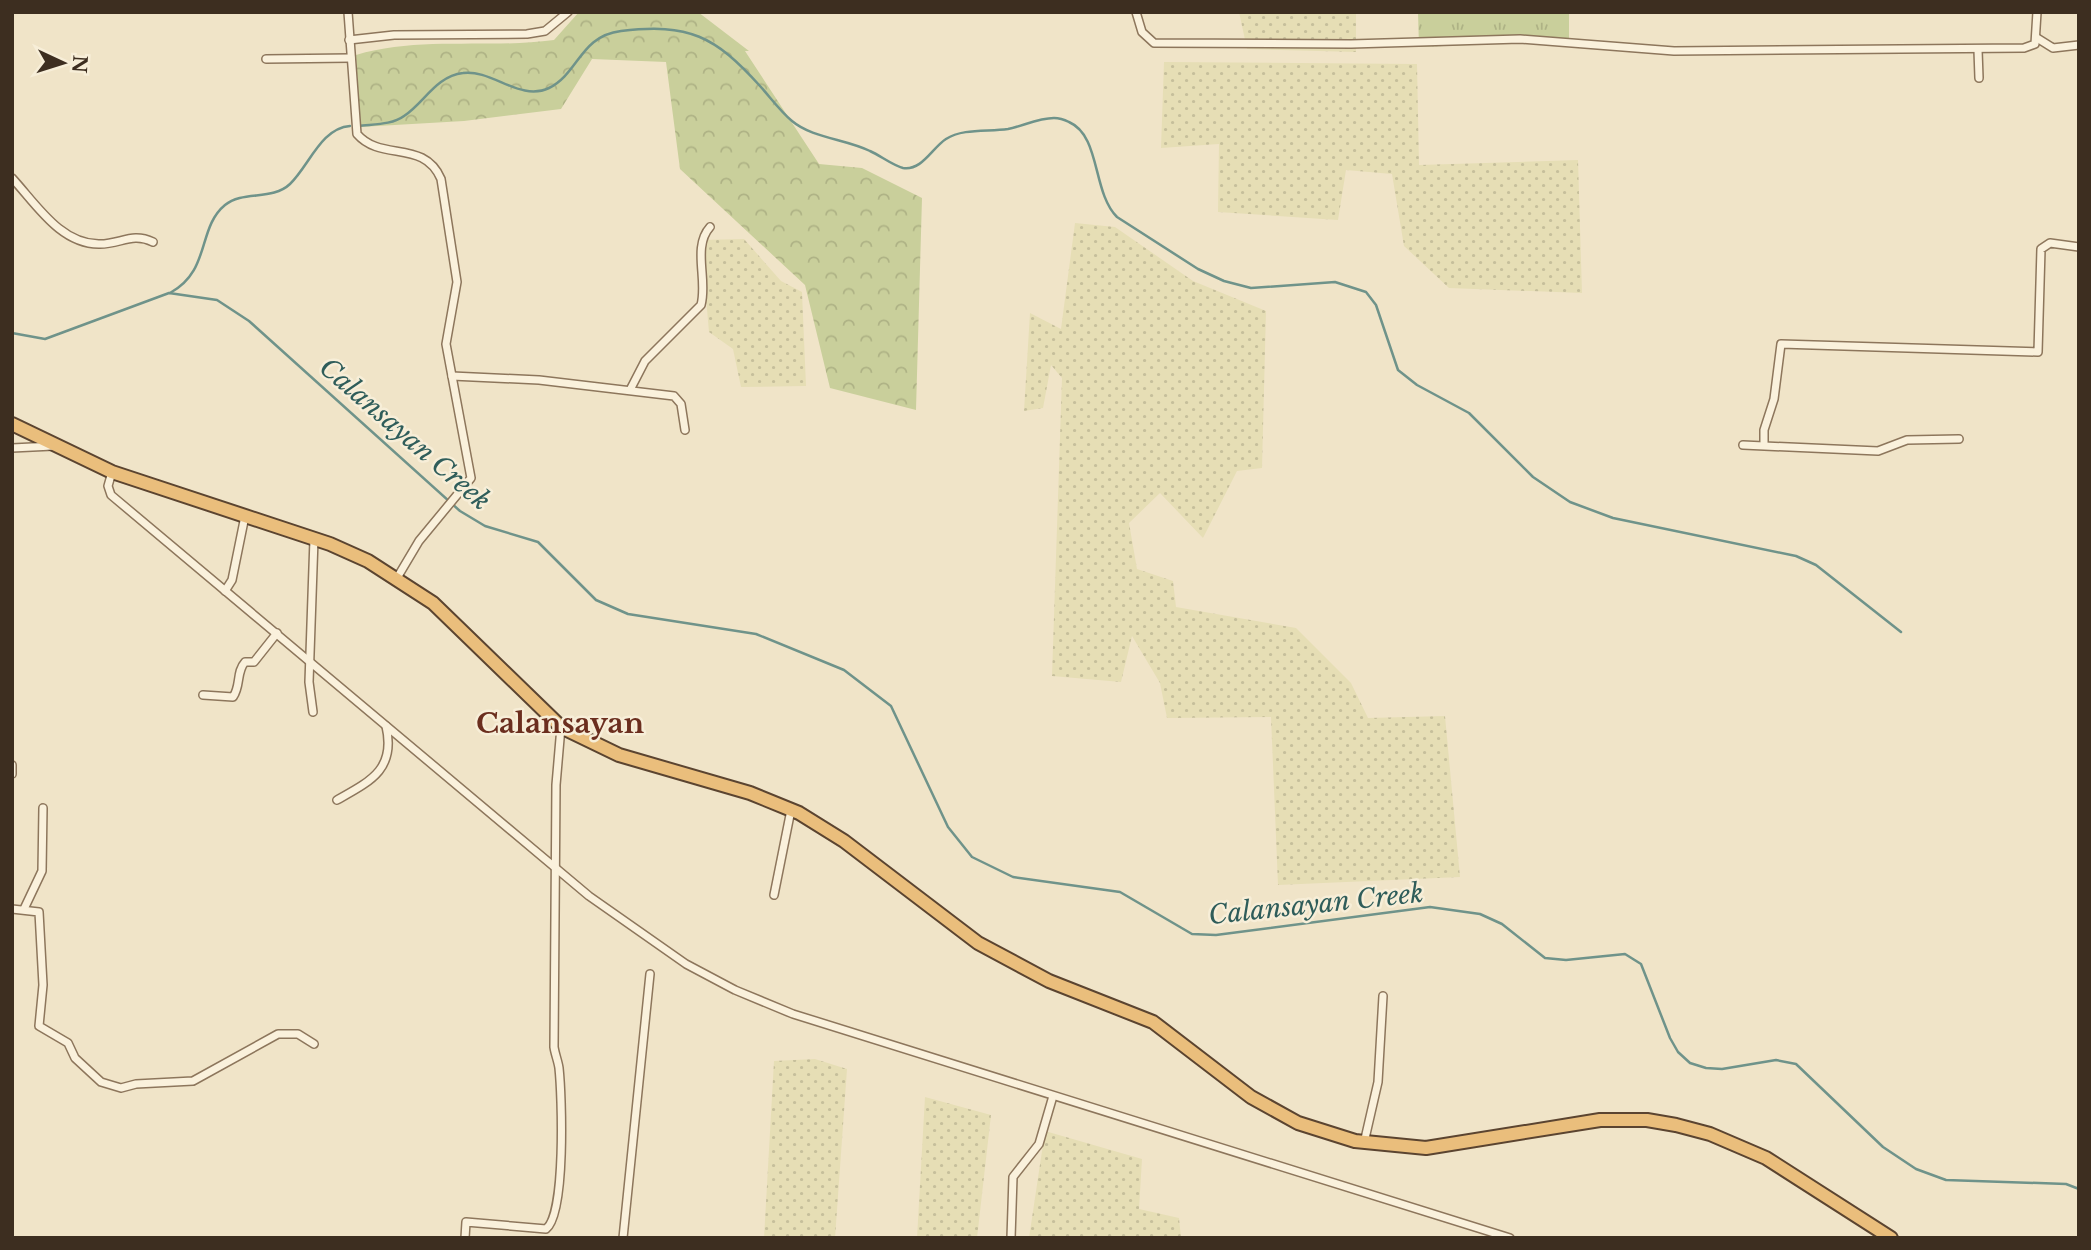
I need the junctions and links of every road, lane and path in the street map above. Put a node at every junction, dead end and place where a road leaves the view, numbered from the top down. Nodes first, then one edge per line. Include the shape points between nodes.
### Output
1 (348, 12) edge
2 (568, 12) edge
3 (1136, 12) edge
4 (2037, 12) edge
5 (2036, 38) junction
6 (349, 40) junction
7 (2079, 45) edge
8 (1978, 50) junction
9 (351, 58) junction
10 (266, 59) dead end
11 (1979, 78) dead end
12 (12, 178) edge
13 (710, 227) dead end
14 (153, 242) dead end
15 (2079, 247) edge
16 (452, 376) junction
17 (630, 390) junction
18 (12, 424) edge
19 (685, 430) dead end
20 (1959, 439) dead end
21 (1743, 445) dead end
22 (1764, 445) junction
23 (54, 446) junction
24 (12, 448) edge
25 (112, 472) junction
26 (245, 515) junction
27 (314, 539) junction
28 (397, 578) junction
29 (225, 591) junction
30 (277, 633) junction
31 (311, 663) junction
32 (202, 695) dead end
33 (313, 712) dead end
34 (386, 726) junction
35 (561, 727) junction
36 (12, 765) edge
37 (12, 774) edge
38 (337, 800) dead end
39 (43, 808) dead end
40 (791, 810) junction
41 (556, 870) junction
42 (774, 895) dead end
43 (12, 909) edge
44 (24, 909) junction
45 (650, 974) dead end
46 (1382, 996) dead end
47 (314, 1044) dead end
48 (1054, 1096) junction
49 (1364, 1143) junction
50 (465, 1238) edge
51 (622, 1238) edge
52 (1011, 1238) edge
53 (1510, 1238) edge
54 (1891, 1238) edge

1 - 6 street
2 - 6 street via 545,31 527,34
3 - 8 street via 1142,32 1154,43 1520,39 1674,51
4 - 5 street
5 - 7 street via 2053,48
5 - 8 street via 2031,47
6 - 9 street
8 - 11 street
9 - 10 street
9 - 16 street via 357,134 370,144 425,157 441,178 457,282 446,344
12 - 14 street via 54,227 67,234 103,244 130,236
13 - 17 street via 701,240 705,292 701,305 645,361
15 - 22 street via 2050,243 2041,249 2038,352 1781,344
16 - 17 street
16 - 28 street via 470,472 466,486 431,525
17 - 19 street via 680,399
18 - 23 highway
20 - 22 street via 1907,440 1878,451
21 - 22 street
23 - 24 street
23 - 25 highway
25 - 26 highway
25 - 29 street via 111,495
26 - 27 highway
26 - 29 street via 232,580
27 - 28 highway
27 - 31 street
28 - 35 highway via 446,614
29 - 30 street
30 - 31 street
30 - 32 street via 260,657 240,667 233,697
31 - 33 street
31 - 34 street
34 - 38 street via 390,744 378,774
34 - 41 street
35 - 40 highway via 619,755 750,793
35 - 41 street
36 - 37 street
39 - 44 street via 42,871
40 - 42 street
40 - 49 highway via 844,841 978,943 1049,981 1153,1022 1235,1086 1281,1115
41 - 48 street via 645,938 735,990 793,1014
41 - 50 street via 554,1047 559,1065 561,1152 555,1216 546,1229 466,1222
43 - 44 street
44 - 47 street via 39,912 43,985 39,1026 68,1043 75,1058 111,1087 193,1081 278,1034 298,1034
45 - 51 street
46 - 49 street via 1378,1082
48 - 52 street via 1039,1144 1013,1177
48 - 53 street
49 - 54 highway via 1434,1148 1587,1121 1624,1119 1676,1125 1766,1158

